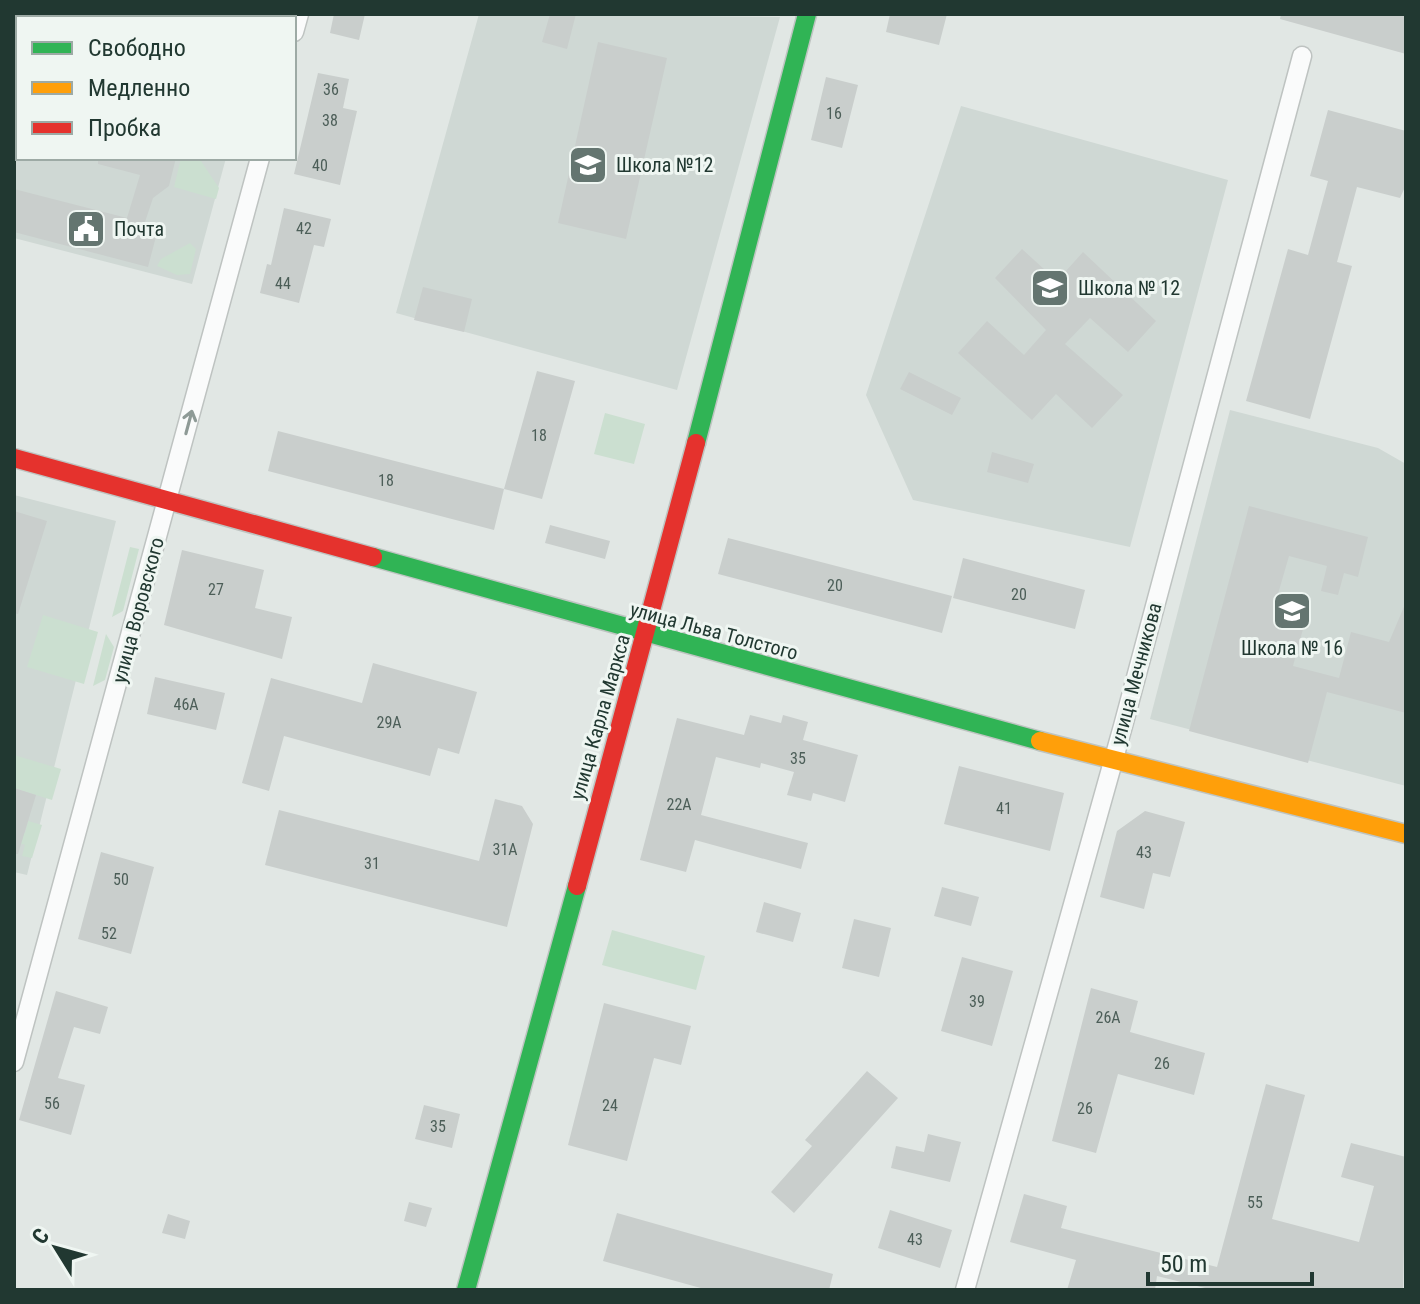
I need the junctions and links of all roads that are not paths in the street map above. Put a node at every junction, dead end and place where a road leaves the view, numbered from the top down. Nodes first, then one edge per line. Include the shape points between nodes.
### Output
1 (807, 14) edge
2 (1302, 56) dead end
3 (259, 160) edge
4 (14, 458) edge
5 (169, 498) junction
6 (646, 635) junction
7 (1112, 761) junction
8 (1406, 834) edge
9 (14, 1062) edge
10 (466, 1290) edge
11 (965, 1290) edge

1 - 6 street, улица Карла Маркса
2 - 7 street, улица Мечникова
5 -> 3 street, улица Воровского
4 - 5 street, улица Льва Толстого
5 - 6 street, улица Льва Толстого
5 - 9 street, улица Воровского
6 - 7 street, улица Льва Толстого
6 - 10 street, улица Карла Маркса
7 - 8 street, улица Льва Толстого
7 - 11 street, улица Мечникова

